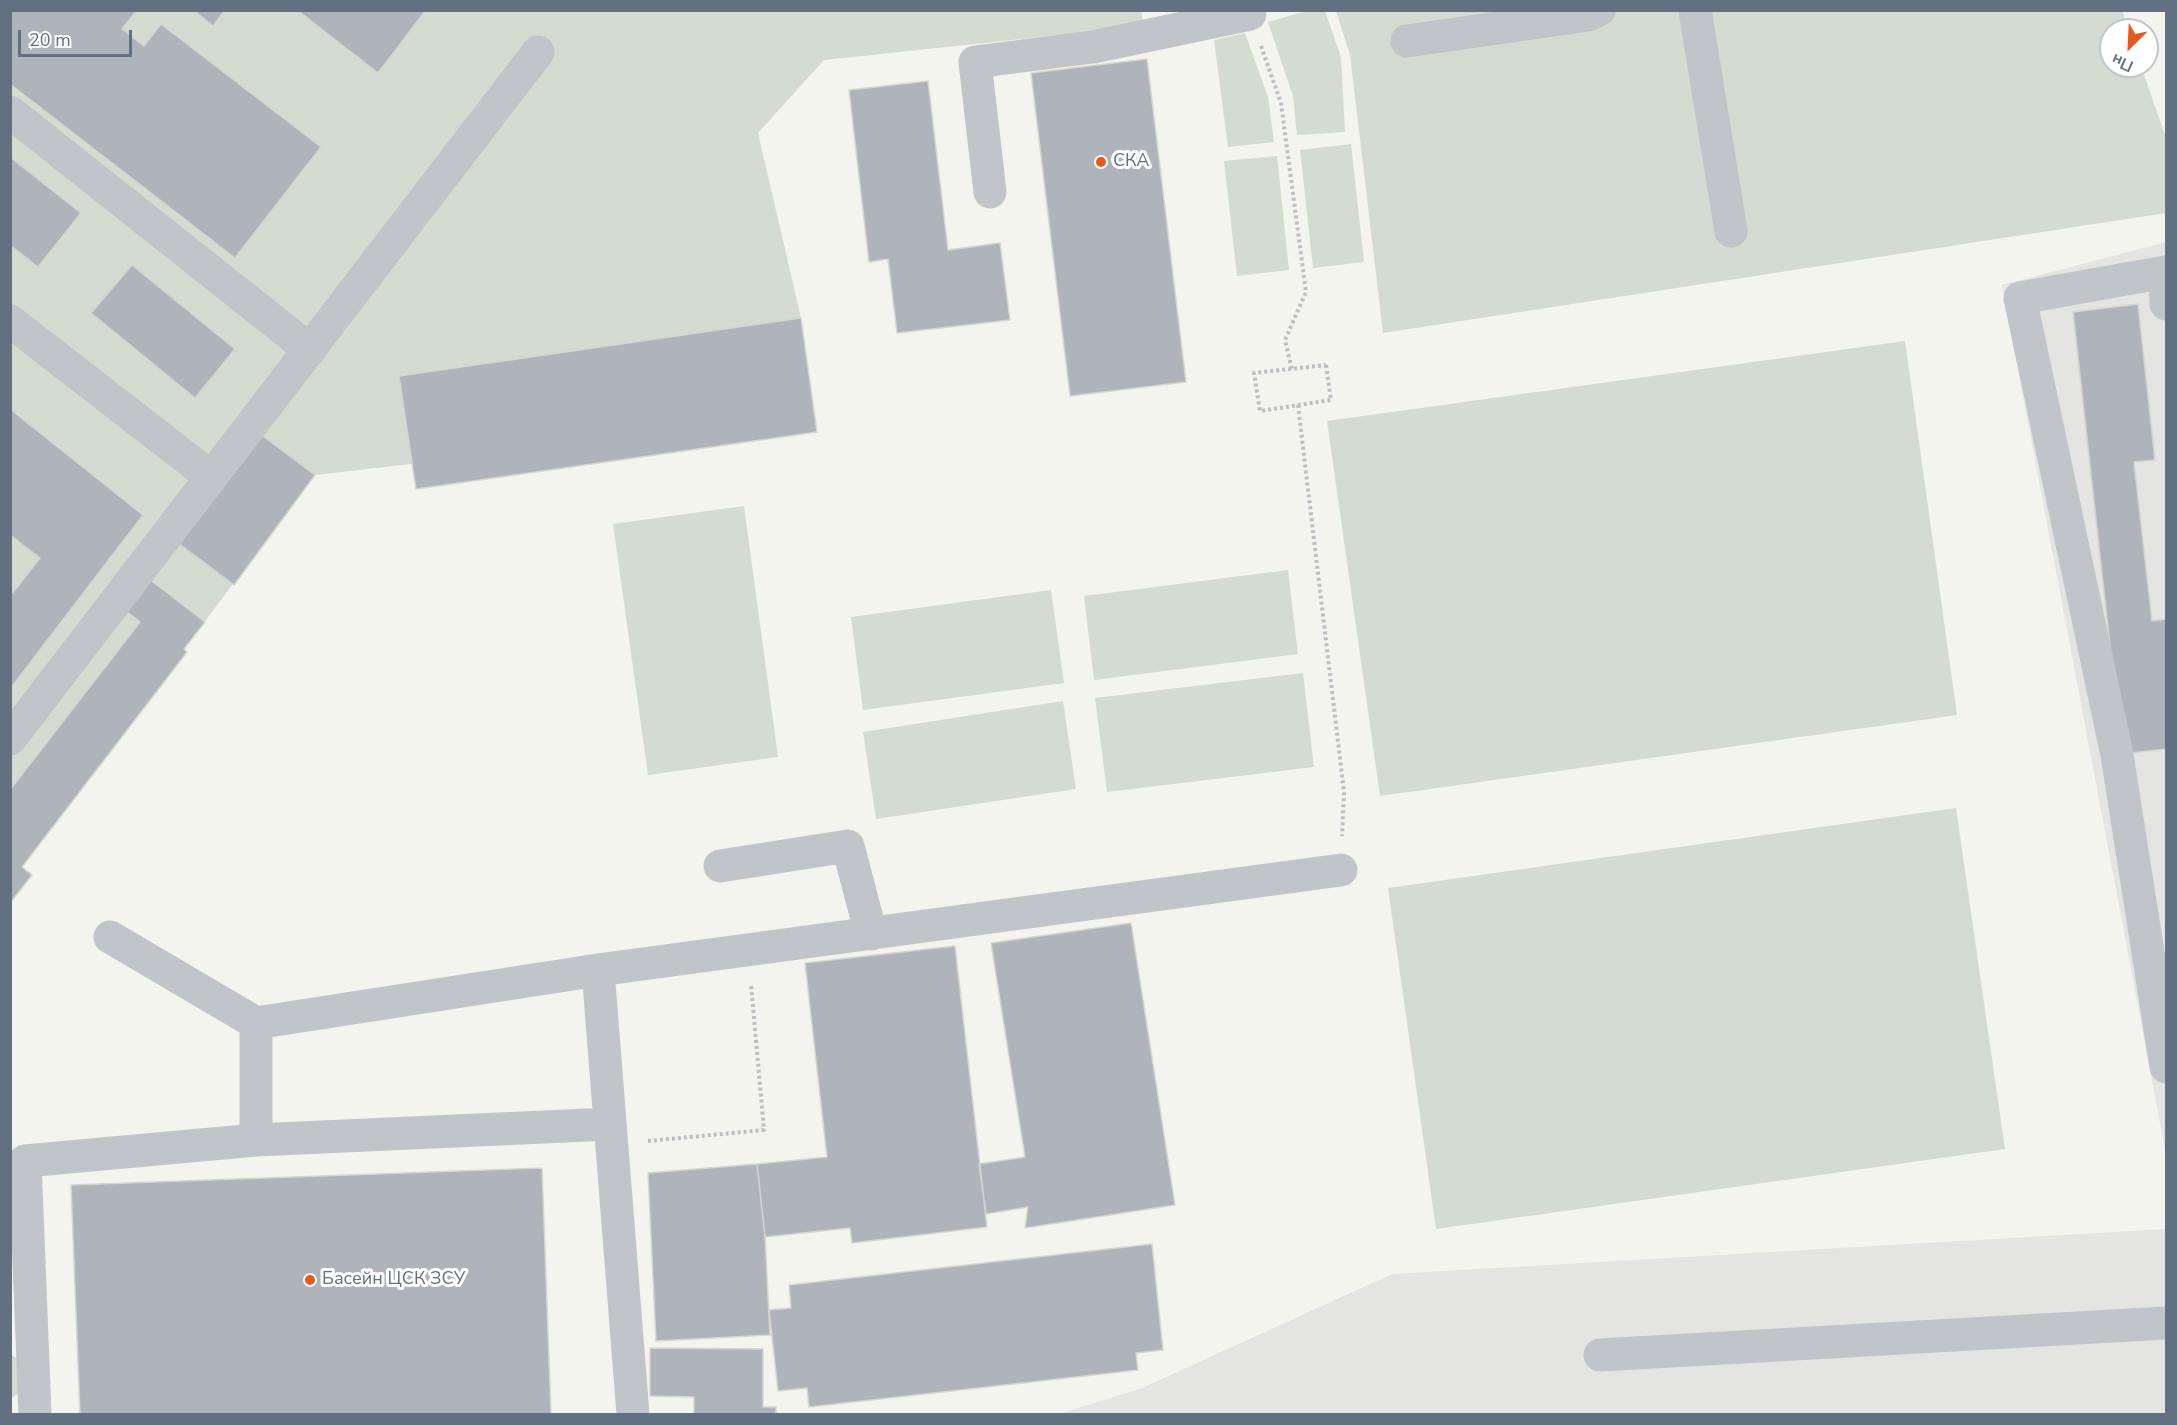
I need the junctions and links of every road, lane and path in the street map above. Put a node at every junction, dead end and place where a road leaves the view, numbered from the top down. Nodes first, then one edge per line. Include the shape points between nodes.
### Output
1 (1599, 10) edge
2 (1695, 10) edge
3 (1250, 12) edge
4 (1407, 41) dead end
5 (538, 52) dead end
6 (10, 112) edge
7 (990, 192) dead end
8 (1731, 231) dead end
9 (2166, 304) edge
10 (10, 321) edge
11 (310, 350) junction
12 (1292, 370) junction
13 (1298, 405) junction
14 (211, 477) junction
15 (10, 739) edge
16 (720, 866) dead end
17 (1341, 870) joint
18 (872, 934) junction
19 (110, 938) dead end
20 (747, 950) junction
21 (598, 970) junction
22 (256, 1023) junction
23 (2166, 1067) edge
24 (611, 1135) junction
25 (256, 1140) junction
26 (17, 1167) edge
27 (2166, 1323) edge
28 (1599, 1355) dead end
29 (35, 1414) edge
30 (633, 1414) edge

1 - 4 lane via 1588,15
2 - 8 lane
3 - 7 lane via 1093,47 975,62
3 - 12 path via 1281,103 1306,292 1285,340
5 - 11 lane
6 - 11 lane
9 - 23 lane via 2165,272 2020,298 2117,755
10 - 14 lane
11 - 14 lane
12 - 13 path via 1326,365 1331,400
12 - 13 path via 1254,374 1260,411
13 - 17 path via 1344,792
14 - 15 lane
16 - 18 lane via 848,846
17 - 18 lane
18 - 20 lane
19 - 22 lane
20 - 21 lane
20 - 24 path via 764,1130
21 - 22 lane
21 - 24 lane
22 - 25 lane
24 - 25 lane
24 - 30 lane
25 - 26 lane
26 - 29 lane
27 - 28 lane

